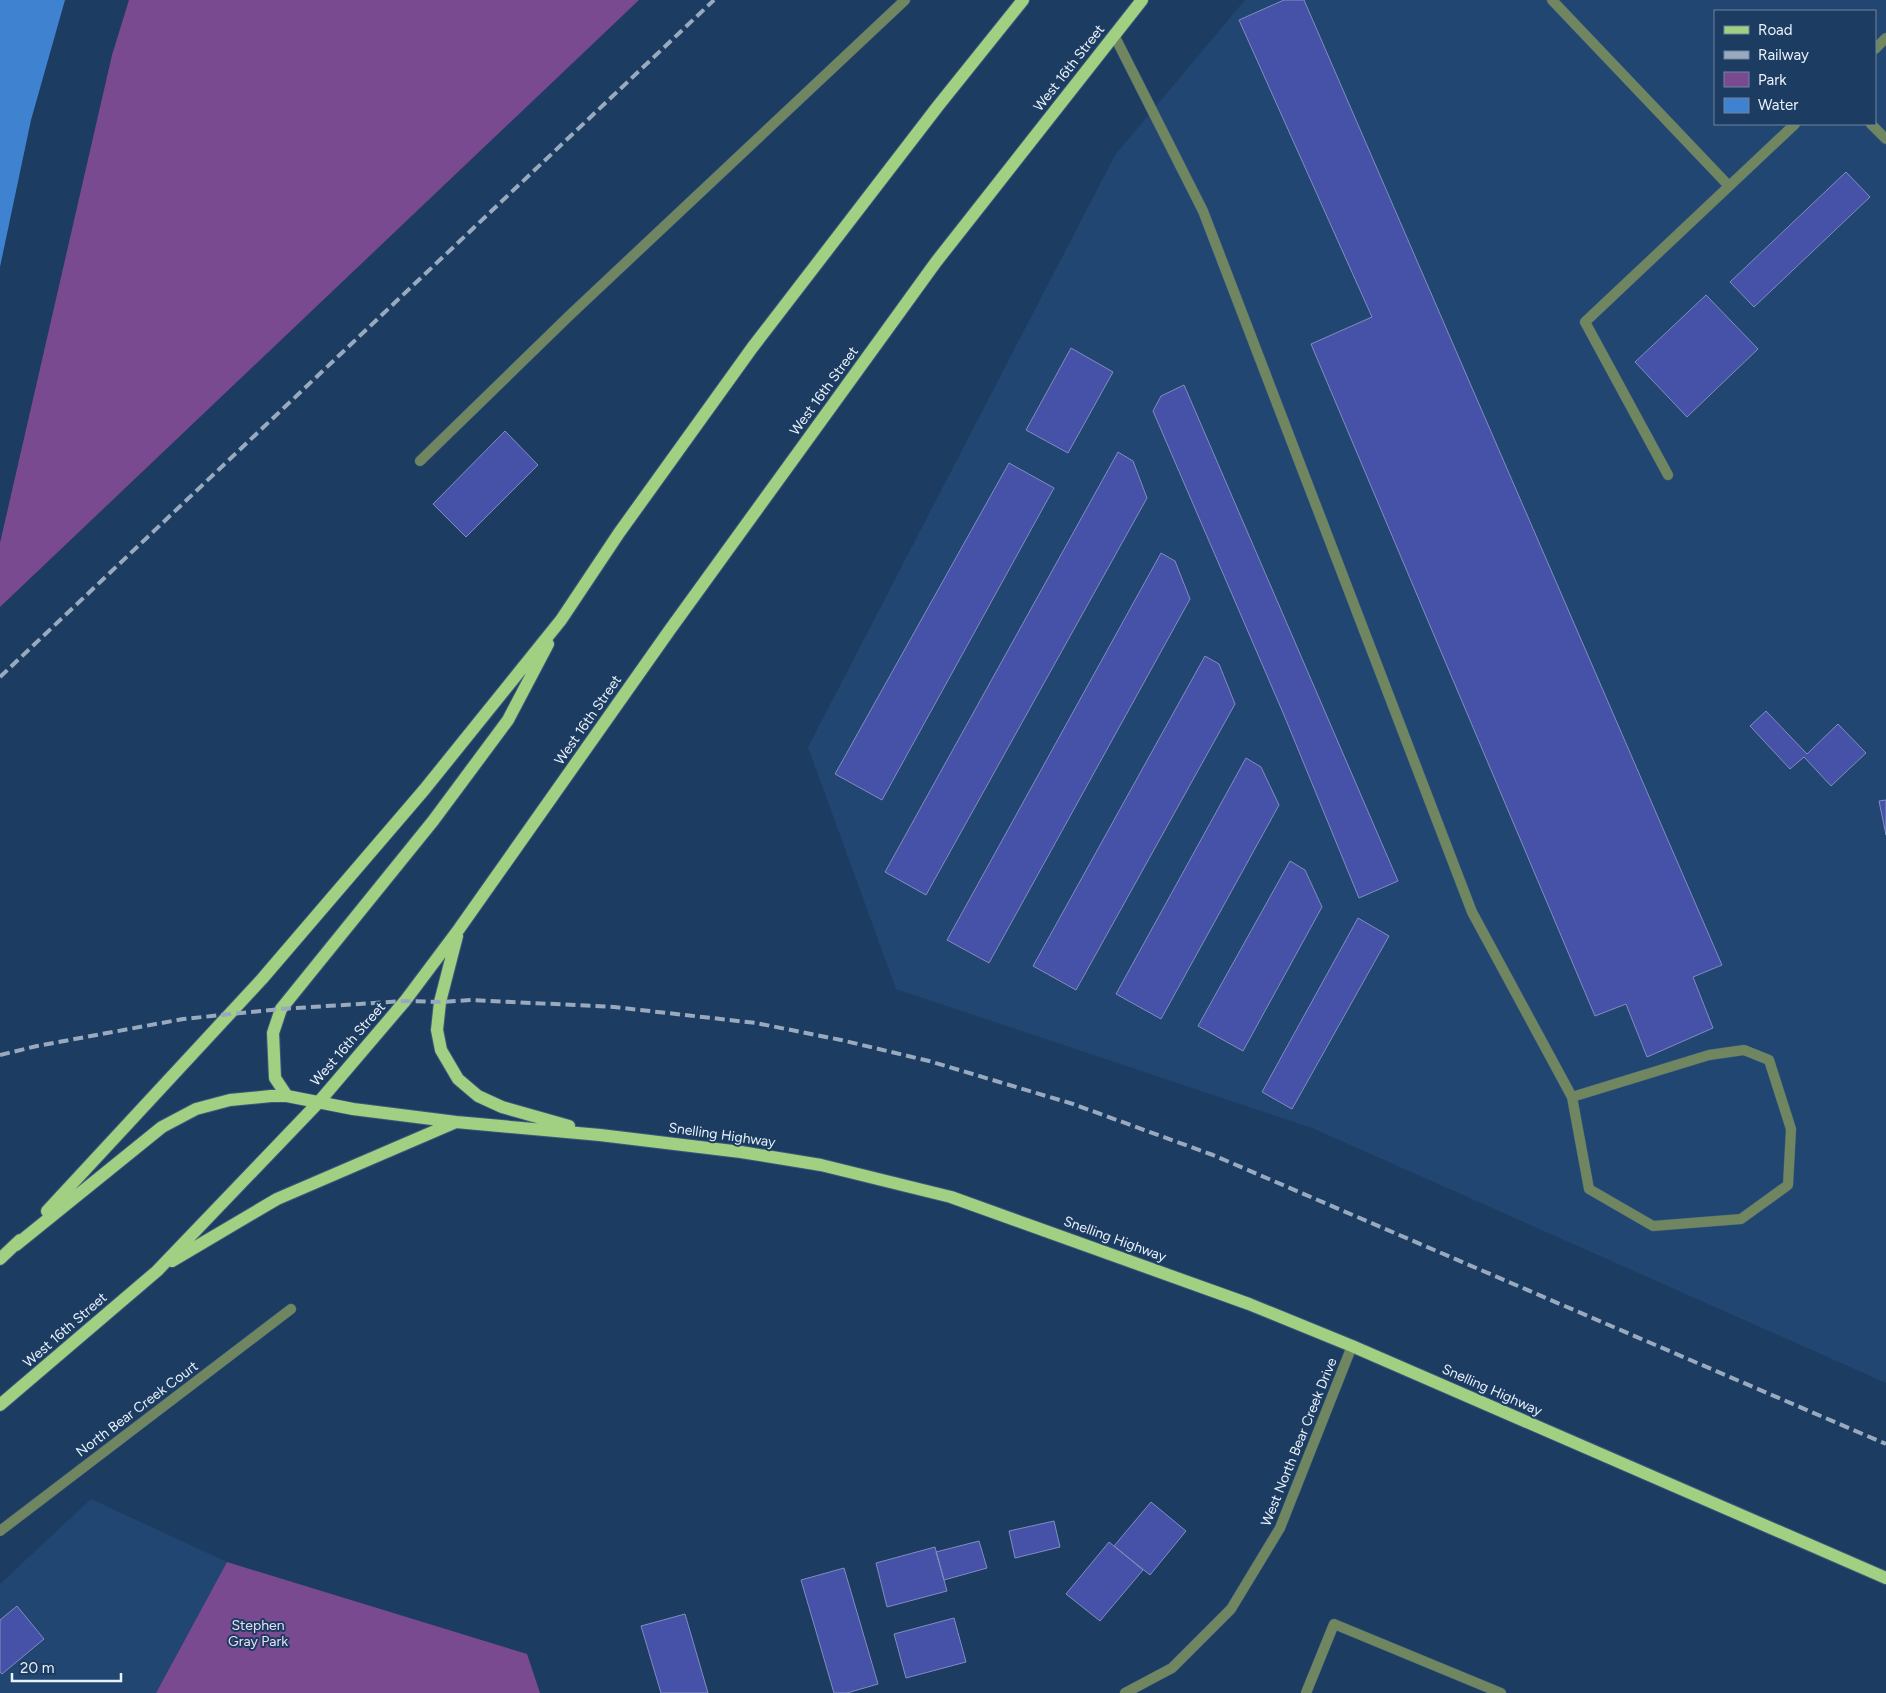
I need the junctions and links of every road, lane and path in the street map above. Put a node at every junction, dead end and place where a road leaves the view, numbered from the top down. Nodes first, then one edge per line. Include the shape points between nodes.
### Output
1 (905, 0) edge
2 (1023, 0) edge
3 (1142, 0) edge
4 (1552, 0) edge
5 (1114, 35) junction
6 (1886, 38) edge
7 (1876, 47) edge
8 (1794, 125) edge
9 (1872, 125) edge
10 (1886, 139) edge
11 (1729, 186) junction
12 (420, 461) dead end
13 (1668, 475) dead end
14 (561, 620) junction
15 (459, 929) junction
16 (287, 1096) junction
17 (1572, 1097) junction
18 (318, 1103) junction
19 (456, 1122) junction
20 (600, 1135) junction
21 (16, 1245) junction
22 (0, 1259) edge
23 (157, 1270) junction
24 (291, 1309) dead end
25 (1352, 1346) junction
26 (0, 1405) edge
27 (0, 1531) edge
28 (1886, 1578) edge
29 (1125, 1693) edge
30 (1306, 1693) edge
31 (1501, 1693) edge

1 - 12 street
2 - 14 main road via 752,348 619,532
3 - 5 main road, West 16th Street
4 - 11 street
5 - 15 main road, West 16th Street via 930,270
5 - 17 street via 1203,210 1472,912
6 - 7 street
8 - 11 street
9 - 10 street
11 - 13 street via 1585,322
14 - 16 main road via 508,720 434,821 281,1009 273,1033 275,1078
14 - 21 main road via 424,790 262,979
15 - 18 main road, West 16th Street via 405,1001
15 - 20 main road via 440,1002 437,1030 441,1050 458,1079 478,1096 502,1107
16 - 18 main road, Snelling Highway
16 - 21 main road, Snelling Highway via 230,1100 196,1109 162,1126
17 - 17 street via 1589,1189 1653,1226 1741,1218 1788,1185 1791,1129 1769,1060 1752,1053 1744,1050 1708,1055
18 - 19 main road, Snelling Highway
18 - 23 main road, West 16th Street
19 - 20 main road, Snelling Highway
19 - 23 main road via 277,1199
20 - 25 main road, Snelling Highway via 821,1165 951,1197 1249,1304
21 - 22 main road
23 - 26 main road, West 16th Street
24 - 27 street, North Bear Creek Court
25 - 28 main road, Snelling Highway
25 - 29 street, West North Bear Creek Drive via 1280,1528 1231,1609 1172,1668
30 - 31 street via 1334,1624

